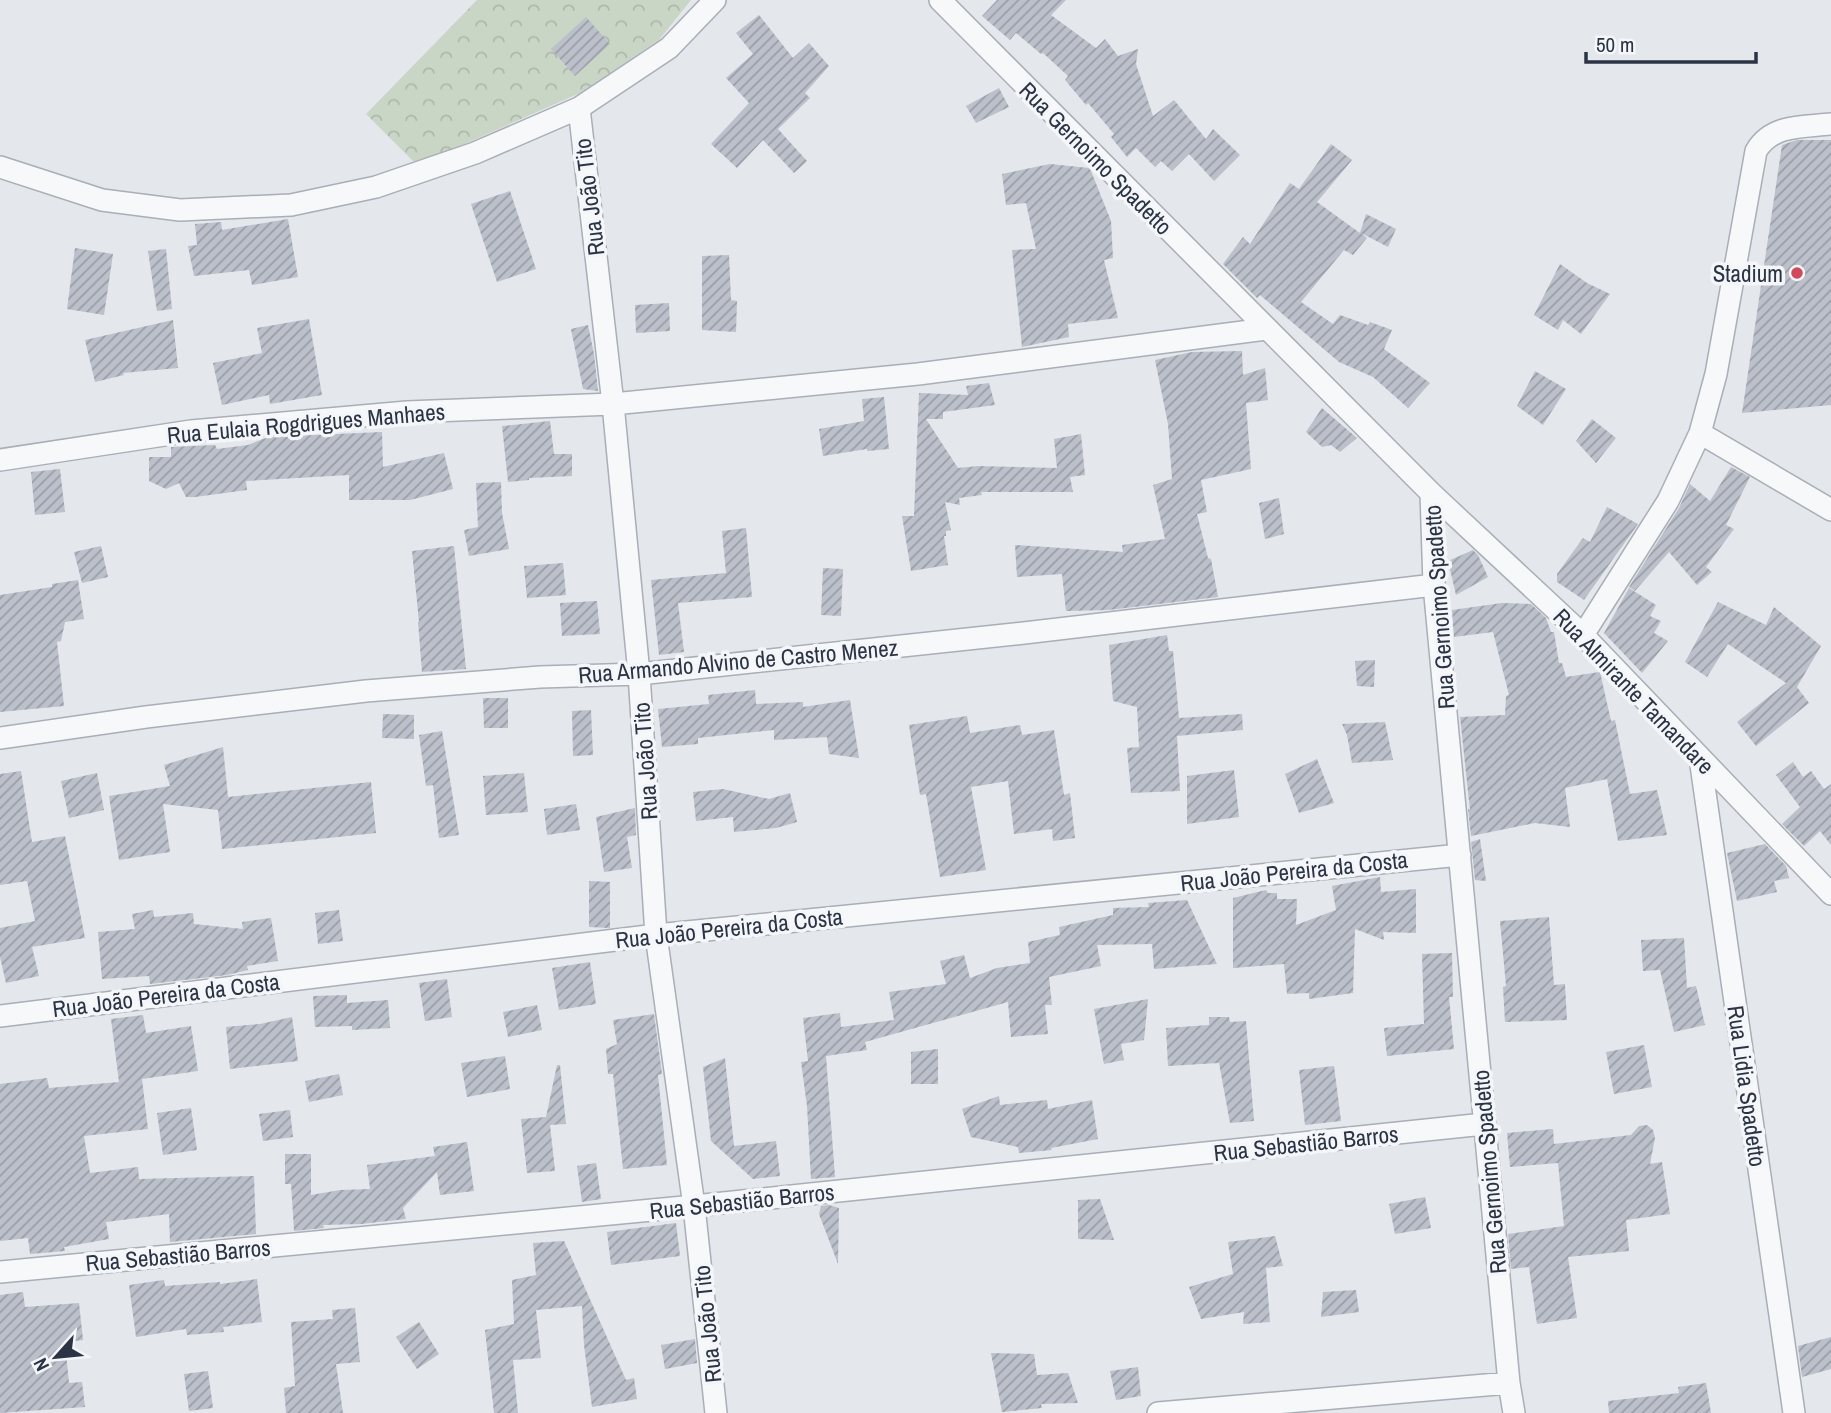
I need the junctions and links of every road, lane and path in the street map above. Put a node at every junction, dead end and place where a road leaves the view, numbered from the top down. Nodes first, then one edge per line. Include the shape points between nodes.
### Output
1 (715, 0) edge
2 (940, 0) edge
3 (579, 108) junction
4 (1831, 124) edge
5 (0, 167) edge
6 (1266, 329) junction
7 (613, 404) junction
8 (1700, 433) junction
9 (0, 460) edge
10 (1431, 493) junction
11 (1831, 510) edge
12 (1434, 584) junction
13 (1583, 635) junction
14 (639, 674) junction
15 (0, 738) edge
16 (1700, 758) junction
17 (1460, 855) junction
18 (1831, 894) edge
19 (656, 935) junction
20 (0, 1016) edge
21 (1484, 1124) junction
22 (694, 1206) junction
23 (0, 1272) edge
24 (1509, 1383) junction
25 (716, 1413) edge
26 (1158, 1413) edge
27 (1514, 1413) edge
28 (1794, 1413) edge

1 - 3 street via 669,48
2 - 6 street, Rua Gernoimo Spadetto
3 - 5 street via 475,153 376,187 291,205 180,210 102,200
3 - 7 street, Rua João Tito
4 - 8 street via 1775,131 1756,150 1716,374
6 - 7 street, Rua Eulaia Rogdrigues Manhaes via 918,374
6 - 10 street, Rua Gernoimo Spadetto
7 - 9 street, Rua Eulaia Rogdrigues Manhaes via 407,412 191,431
7 - 14 street, Rua João Tito
8 - 11 street
8 - 13 street via 1668,501
10 - 12 street, Rua Gernoimo Spadetto
10 - 13 street, Rua Almirante Tamandare
12 - 14 street, Rua Armando Alvino de Castro Menez via 1024,634
12 - 17 street, Rua Gernoimo Spadetto
13 - 16 street, Rua Almirante Tamandare
14 - 15 street, Rua Armando Alvino de Castro Menez via 366,691
14 - 19 street, Rua João Tito
16 - 18 street, Rua Almirante Tamandare
16 - 28 street, Rua Lidia Spadetto
17 - 19 street, Rua João Pereira da Costa
17 - 21 street, Rua Gernoimo Spadetto
19 - 20 street, Rua João Pereira da Costa
19 - 22 street, Rua João Tito
21 - 22 street, Rua Sebastião Barros
21 - 24 street, Rua Gernoimo Spadetto
22 - 23 street, Rua Sebastião Barros
22 - 25 street, Rua João Tito
24 - 26 street
24 - 27 street, Rua Gernoimo Spadetto

